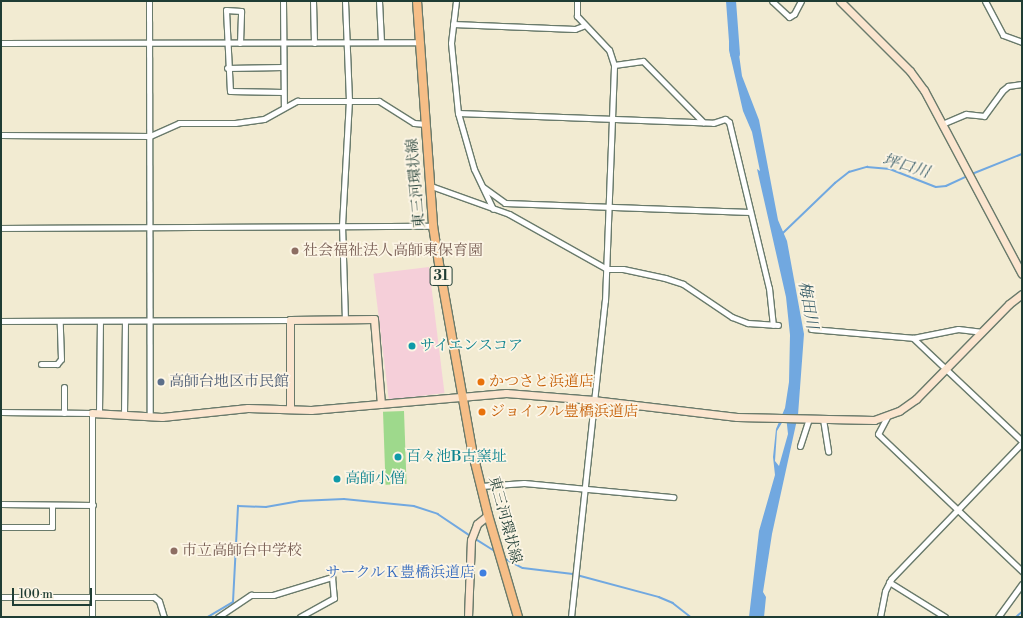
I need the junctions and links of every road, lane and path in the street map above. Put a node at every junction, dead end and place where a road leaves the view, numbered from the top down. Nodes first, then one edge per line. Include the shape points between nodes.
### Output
1 (149, 1) edge
2 (283, 1) edge
3 (313, 1) edge
4 (345, 1) edge
5 (379, 1) edge
6 (417, 1) edge
7 (456, 1) edge
8 (577, 1) edge
9 (772, 1) edge
10 (801, 1) edge
11 (840, 1) edge
12 (985, 1) edge
13 (453, 24) junction
14 (583, 26) junction
15 (382, 42) junction
16 (420, 42) junction
17 (1022, 42) edge
18 (1, 43) edge
19 (149, 43) junction
20 (226, 43) junction
21 (240, 43) junction
22 (283, 43) junction
23 (314, 43) junction
24 (346, 43) junction
25 (614, 65) junction
26 (283, 67) junction
27 (227, 68) junction
28 (1022, 84) edge
29 (283, 92) junction
30 (349, 100) junction
31 (284, 107) junction
32 (458, 113) junction
33 (613, 118) junction
34 (703, 122) junction
35 (426, 124) junction
36 (942, 124) junction
37 (1, 136) edge
38 (150, 136) junction
39 (431, 186) junction
40 (483, 187) junction
41 (609, 207) junction
42 (493, 209) junction
43 (750, 212) junction
44 (433, 226) junction
45 (1, 228) edge
46 (149, 228) junction
47 (342, 228) junction
48 (607, 269) junction
49 (1022, 274) edge
50 (1022, 294) edge
51 (345, 318) junction
52 (150, 320) junction
53 (290, 320) junction
54 (125, 321) junction
55 (1, 322) edge
56 (60, 322) junction
57 (100, 322) junction
58 (811, 329) dead end
59 (981, 332) junction
60 (913, 338) junction
61 (41, 364) dead end
62 (944, 370) junction
63 (64, 387) dead end
64 (463, 396) junction
65 (594, 400) junction
66 (381, 404) junction
67 (290, 409) junction
68 (1, 412) edge
69 (64, 413) junction
70 (95, 413) junction
71 (124, 415) junction
72 (150, 416) junction
73 (886, 417) junction
74 (809, 419) junction
75 (823, 419) junction
76 (1022, 442) edge
77 (800, 446) dead end
78 (828, 452) dead end
79 (481, 486) junction
80 (585, 488) junction
81 (673, 497) dead end
82 (1, 504) edge
83 (52, 504) junction
84 (93, 505) junction
85 (957, 509) junction
86 (488, 516) junction
87 (1, 527) edge
88 (1022, 571) edge
89 (889, 582) junction
90 (1022, 584) edge
91 (92, 596) junction
92 (1, 597) edge
93 (92, 617) edge
94 (164, 617) edge
95 (218, 617) edge
96 (300, 617) edge
97 (468, 617) edge
98 (518, 617) edge
99 (571, 617) edge
100 (880, 617) edge
101 (945, 617) edge
102 (998, 617) edge

1 - 19 street
2 - 22 street
3 - 23 street
4 - 24 street
5 - 15 street
6 - 16 main road, 東三河環状線 / 31
7 - 13 street
8 - 14 street via 577,16
9 - 10 street via 789,17 794,14
11 - 36 street via 910,71 924,90
12 - 17 street via 1004,35
13 - 14 street via 575,29
13 - 32 street via 451,43
14 - 25 street via 609,50
15 - 16 street
15 - 24 street
16 - 35 main road, 東三河環状線 / 31
18 - 19 street
19 - 20 street
19 - 38 street
20 - 21 street
20 - 21 street via 226,10 240,11
20 - 27 street
21 - 22 street
22 - 23 street
22 - 26 street
23 - 24 street
24 - 30 street
25 - 33 street
25 - 34 street via 643,60
26 - 27 street
26 - 29 street
27 - 29 street via 231,92
28 - 36 street via 1008,86 1002,91 984,116 966,114
29 - 31 street
30 - 31 street via 297,101
30 - 35 street via 379,101 414,123
30 - 47 street
31 - 38 street via 264,119 234,123 179,123
32 - 33 street
32 - 40 street via 467,148
33 - 34 street
33 - 41 street
34 - 43 street via 713,123 725,119 730,122
35 - 39 main road, 東三河環状線 / 31
36 - 49 street
37 - 38 street
38 - 46 street
39 - 42 street
39 - 44 main road, 東三河環状線 / 31
40 - 41 street via 506,202
40 - 42 street
41 - 43 street
41 - 48 street
42 - 48 street via 531,225
43 - 48 street via 769,288 775,325 748,323 732,317 683,284 623,269
44 - 47 street
44 - 64 main road, 東三河環状線 / 31
45 - 46 street
46 - 47 street
46 - 52 street
47 - 51 street
48 - 65 street
50 - 59 street
51 - 53 street
51 - 66 street via 374,319
52 - 53 street
52 - 54 street
52 - 72 street
53 - 67 street
54 - 57 street
54 - 71 street
55 - 56 street
56 - 57 street
56 - 61 street via 61,359 57,364
57 - 70 street
58 - 60 street
59 - 60 street via 958,329
59 - 62 street
60 - 62 street
62 - 73 street via 909,405
62 - 76 street
63 - 69 street
64 - 65 street via 506,392
64 - 66 street
64 - 79 main road, 東三河環状線 / 31
65 - 74 street via 768,418
65 - 80 street
66 - 67 street
67 - 72 street via 243,408
68 - 69 street
69 - 70 street
70 - 71 street
70 - 84 street
71 - 72 street
73 - 75 street via 864,420
73 - 85 street via 878,434
74 - 75 street
74 - 77 street
75 - 78 street
76 - 85 street
79 - 80 street via 524,484
79 - 86 main road, 東三河環状線 / 31
80 - 81 street
80 - 99 street
82 - 83 street
83 - 84 street
83 - 87 street via 52,527
84 - 91 street
85 - 88 street
85 - 89 street
86 - 97 street via 477,524 471,540
86 - 98 main road, 東三河環状線 / 31
89 - 100 street
89 - 101 street
90 - 102 street
91 - 92 street
91 - 93 street
91 - 94 street via 154,597 159,601
95 - 96 street via 251,595 273,595 332,577 334,598

